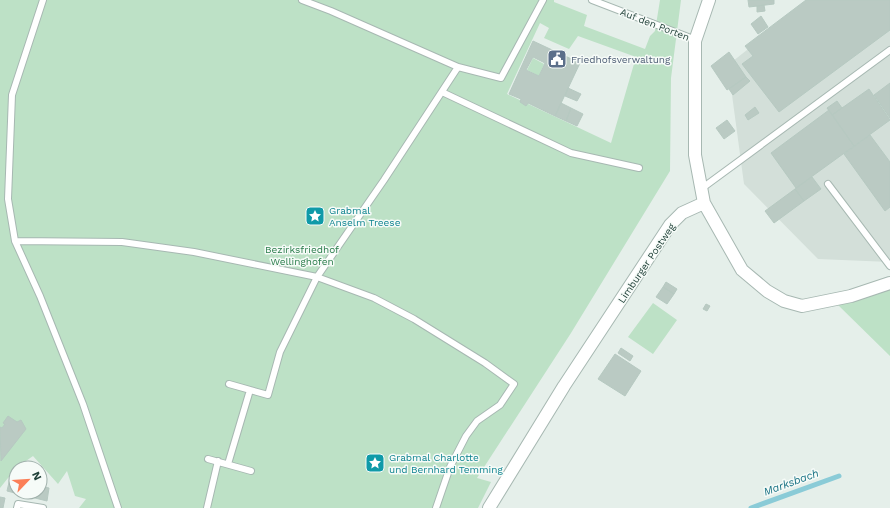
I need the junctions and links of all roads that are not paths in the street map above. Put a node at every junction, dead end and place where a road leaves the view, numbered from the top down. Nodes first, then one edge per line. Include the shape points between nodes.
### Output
1 (43, 0) edge
2 (302, 0) edge
3 (543, 0) edge
4 (592, 0) edge
5 (709, 0) edge
6 (696, 40) junction
7 (890, 50) edge
8 (458, 67) junction
9 (442, 92) junction
10 (639, 168) dead end
11 (828, 184) dead end
12 (700, 190) junction
13 (704, 203) junction
14 (15, 241) junction
15 (890, 266) edge
16 (318, 277) junction
17 (890, 283) edge
18 (229, 384) dead end
19 (250, 390) junction
20 (208, 459) dead end
21 (218, 461) junction
22 (228, 464) junction
23 (251, 471) dead end
24 (17, 508) edge
25 (43, 508) edge
26 (118, 508) edge
27 (207, 508) edge
28 (436, 508) edge
29 (488, 508) edge

1 - 14 lane via 12,94 8,199
2 - 8 lane via 331,10
3 - 8 lane via 501,78
4 - 6 lane, Auf den Porten
5 - 6 street
6 - 12 street via 695,155
7 - 12 lane
8 - 9 lane
9 - 10 lane via 571,153
9 - 16 lane
11 - 15 lane
12 - 13 street
13 - 17 street via 722,244 742,270 767,291 784,301 802,306 851,296
13 - 29 street, Limburger Postweg via 682,213 670,225 564,386
14 - 16 lane via 122,242 194,252
14 - 26 lane via 83,404
16 - 19 lane via 280,352 268,395
16 - 28 lane via 374,298 414,319 514,384 500,405 477,421 466,436 450,467
18 - 19 lane
19 - 22 lane
20 - 21 lane
21 - 22 lane
21 - 27 lane
22 - 23 lane
24 - 25 lane via 18,504

